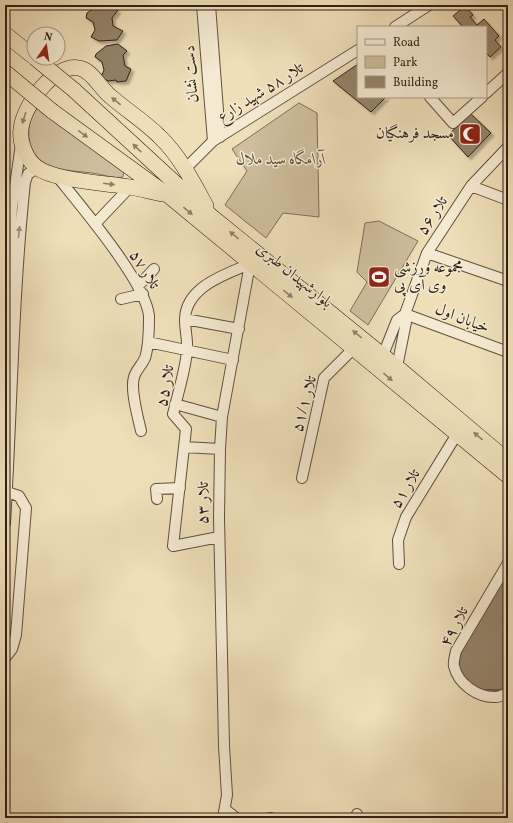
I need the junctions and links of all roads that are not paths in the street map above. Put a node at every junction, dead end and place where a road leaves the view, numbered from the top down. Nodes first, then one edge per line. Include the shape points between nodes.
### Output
1 (202, 5) edge
2 (210, 5) edge
3 (429, 5) edge
4 (397, 26) edge
5 (5, 34) edge
6 (26, 51) edge
7 (357, 51) edge
8 (44, 66) edge
9 (5, 72) edge
10 (508, 73) edge
11 (487, 92) edge
12 (431, 98) edge
13 (481, 98) edge
14 (216, 139) junction
15 (21, 140) junction
16 (508, 147) edge
17 (37, 168) junction
18 (186, 168) junction
19 (56, 175) junction
20 (471, 186) junction
21 (130, 187) junction
22 (169, 196) junction
23 (508, 200) edge
24 (211, 216) junction
25 (96, 224) junction
26 (427, 253) junction
27 (250, 264) junction
28 (154, 269) dead end
29 (508, 280) edge
30 (141, 290) junction
31 (121, 299) dead end
32 (405, 314) junction
33 (184, 319) junction
34 (238, 329) junction
35 (5, 341) edge
36 (148, 342) junction
37 (354, 348) junction
38 (187, 350) junction
39 (508, 352) edge
40 (383, 355) junction
41 (233, 360) junction
42 (397, 367) junction
43 (176, 404) junction
44 (222, 418) junction
45 (141, 431) dead end
46 (457, 434) junction
47 (184, 447) junction
48 (220, 449) junction
49 (508, 461) edge
50 (508, 476) edge
51 (302, 478) dead end
52 (180, 488) junction
53 (7, 492) junction
54 (157, 499) dead end
55 (5, 523) edge
56 (219, 537) junction
57 (508, 563) edge
58 (399, 564) dead end
59 (5, 658) edge
60 (508, 693) edge
61 (225, 814) edge
62 (236, 818) edge

1 - 14 street, دست نشان
2 - 14 street
3 - 4 street
5 - 6 highway, بلوارشهیدان طبری
7 - 14 street, تلار ۵۸ شهید زارع
24 -> 8 highway, بلوارشهیدان طبری, bridge via 74,90
9 -> 22 highway, بلوارشهیدان طبری, bridge via 52,111
10 - 11 street
12 - 13 street via 453,123
14 - 18 street, تلار ۵۸ شهید زارع
15 - 17 highway via 30,161
18 -> 15 highway via 160,136 109,95 86,71 78,68 55,74 42,88 28,108 21,129
15 - 35 street via 12,207
16 - 20 street, تلار ۵۶
17 - 19 highway
53 -> 17 street via 17,256 24,182 28,174
18 - 24 highway
19 -> 21 highway
19 - 25 street, تلار ۵۷
20 - 23 street
20 - 26 street, تلار ۵۶
21 - 22 highway
21 - 25 street
22 -> 27 highway, بلوارشهیدان طبری
40 -> 24 highway, بلوارشهیدان طبری
25 - 30 street, تلار ۵۷
26 - 29 street
26 - 32 street, تلار ۵۶
27 - 33 street, تلار ۵۵ via 213,280 198,292 191,301
27 - 34 street, تلار ۵۳
27 -> 37 highway, بلوارشهیدان طبری
28 - 30 street
30 - 31 street
30 - 36 street, تلار ۵۷ via 149,316
32 - 39 street, خیابان اول
32 - 40 street via 397,320
32 - 42 street via 406,322
33 - 34 street
33 - 38 street, تلار ۵۵
34 - 41 street, تلار ۵۳
36 - 38 street
36 - 45 street, تلار ۵۷ via 133,385
37 -> 46 highway, بلوارشهیدان طبری
37 - 51 street, تلار ۵۱/۱ via 324,378
38 - 41 street
38 - 43 street, تلار ۵۵
40 - 42 highway, بلوارشهیدان طبری
41 - 44 street, تلار ۵۳
49 -> 42 highway, بلوارشهیدان طبری
43 - 44 street
43 - 47 street, تلار ۵۵ via 173,414 186,429
44 - 48 street, تلار ۵۳
46 - 50 highway, بلوارشهیدان طبری
46 - 58 street, تلار ۵۱ via 406,517 398,540
47 - 48 street
47 - 52 street, تلار ۵۵
48 - 56 street, تلار ۵۳
52 - 54 street via 156,489
52 - 56 street, تلار ۵۵ via 173,546
53 - 55 street
53 - 59 street via 19,496 26,508 16,635 12,649
56 - 61 street, تلار ۵۳ via 227,795
57 - 60 street, تلار ۴۹ via 456,651 453,665 458,678 469,689 483,696 497,697
61 - 62 street

